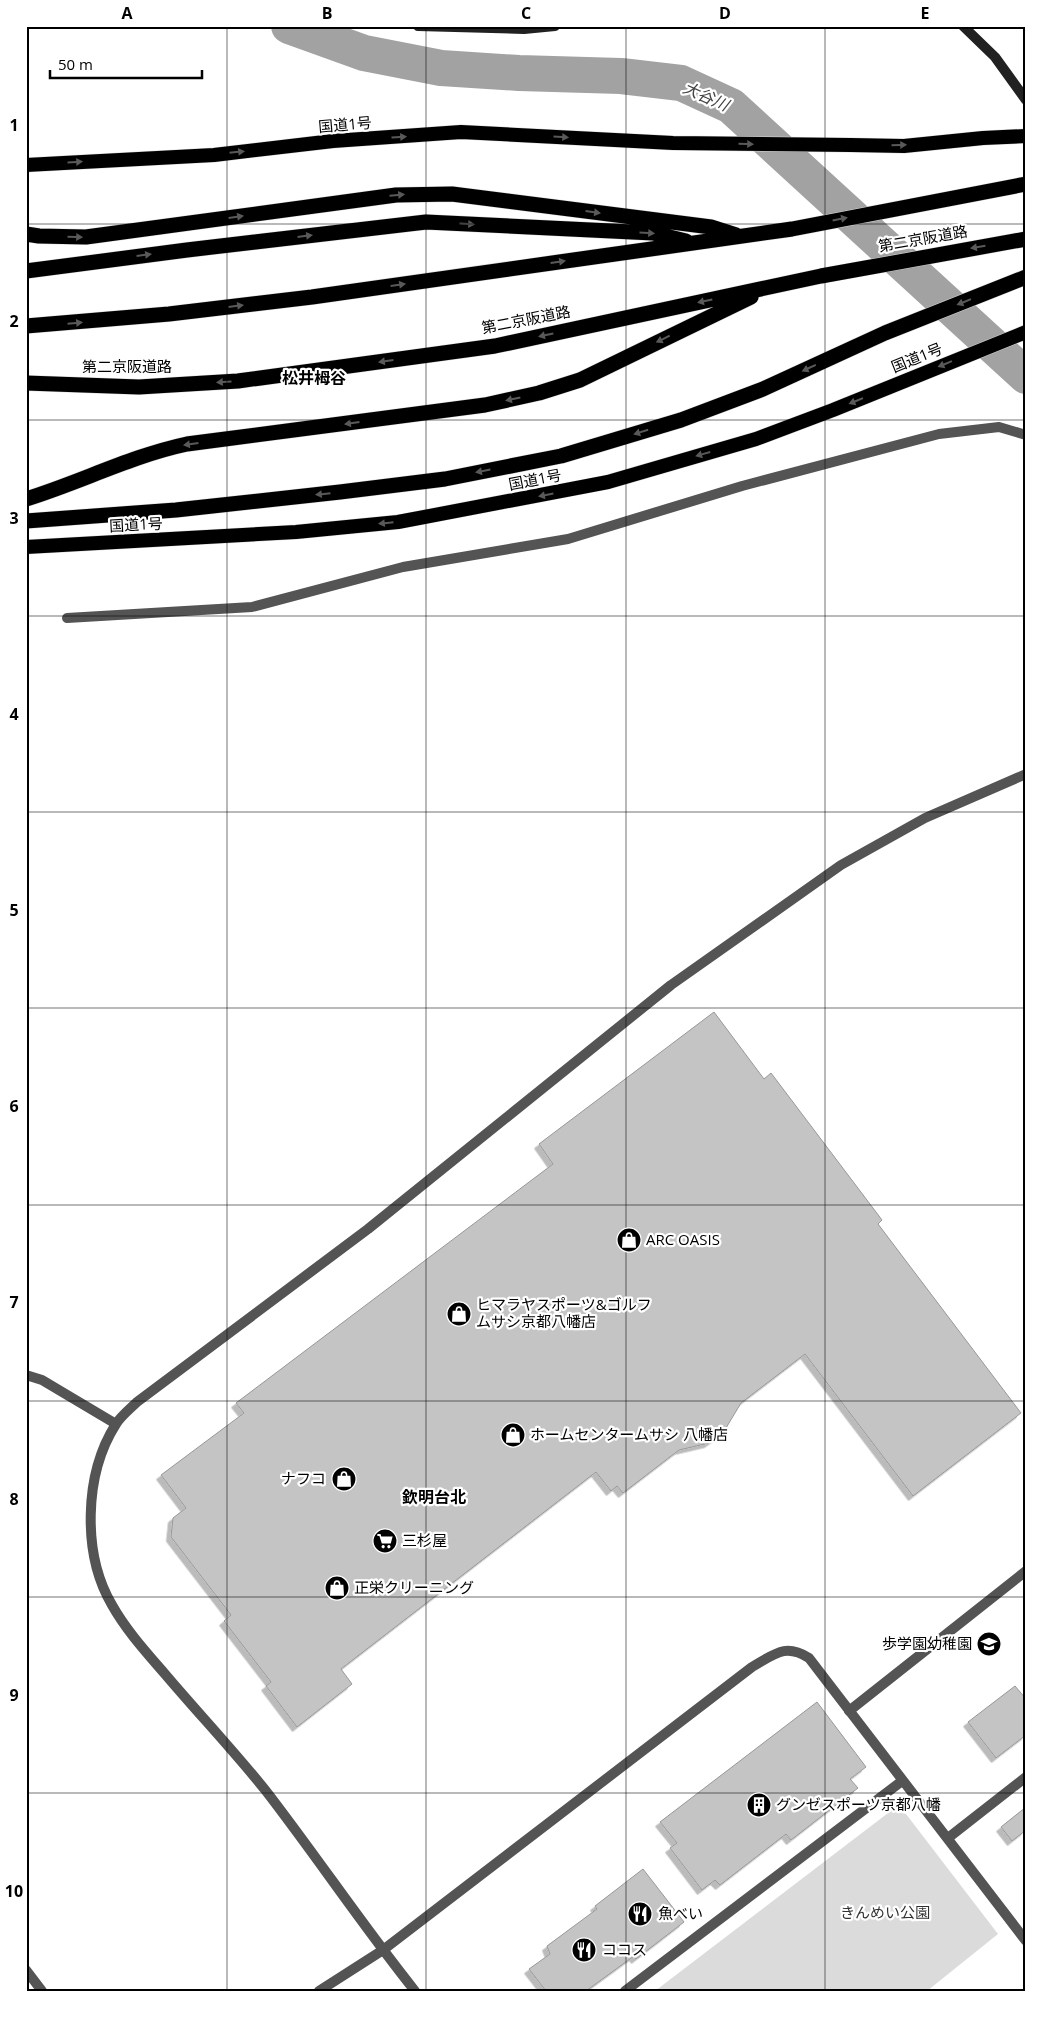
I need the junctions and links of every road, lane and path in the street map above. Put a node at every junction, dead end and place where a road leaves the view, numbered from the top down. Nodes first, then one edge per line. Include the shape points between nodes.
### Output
1 (418, 26) edge
2 (555, 26) edge
3 (963, 26) edge
4 (1026, 100) edge
5 (1026, 136) edge
6 (26, 165) edge
7 (1026, 179) edge
8 (1026, 184) edge
9 (964, 195) junction
10 (26, 234) edge
11 (739, 236) junction
12 (1026, 239) edge
13 (692, 242) junction
14 (26, 271) edge
15 (1026, 277) edge
16 (787, 283) junction
17 (26, 326) edge
18 (1024, 332) edge
19 (26, 383) edge
20 (1026, 435) edge
21 (26, 499) edge
22 (26, 521) edge
23 (26, 547) edge
24 (67, 618) dead end
25 (1026, 774) edge
26 (26, 1375) edge
27 (116, 1424) junction
28 (1026, 1571) edge
29 (849, 1711) junction
30 (1026, 1776) edge
31 (902, 1781) junction
32 (948, 1838) junction
33 (1026, 1941) edge
34 (383, 1950) junction
35 (26, 1970) edge
36 (42, 1991) edge
37 (318, 1991) edge
38 (416, 1991) edge
39 (625, 1991) edge

1 - 2 main road via 524,30
3 - 4 main road via 995,57
6 -> 5 highway, 国道1号 via 214,155 332,141 461,132 697,144 904,146
7 - 9 highway
8 - 9 highway
11 -> 9 highway
10 -> 11 highway via 86,237 424,193 471,196 711,227
11 - 13 highway
12 -> 16 highway, 第二京阪道路
14 -> 13 highway via 426,222 653,234
17 -> 13 highway via 312,297
15 -> 22 highway via 885,333 763,389 681,420 562,456 445,479 340,492 176,510
16 -> 19 highway, 第二京阪道路 via 494,346 238,381 139,387
16 -> 21 highway via 748,298 580,380 539,393 485,405 161,449
18 -> 23 highway, 国道1号 via 756,439 608,482 398,522 296,532
20 - 24 street via 999,427 939,434 742,486 568,539 404,567 252,607
25 - 27 street via 925,818 841,865 671,985 368,1229 137,1402
26 - 27 street via 42,1380
27 - 34 street via 102,1454 91,1500 94,1552 110,1603 134,1637 266,1791
28 - 29 street
29 - 31 street
29 - 34 street via 809,1658 796,1650 780,1650 752,1666
30 - 32 street
31 - 32 street
31 - 39 street
32 - 33 street
34 - 37 street
34 - 38 street
35 - 36 street

